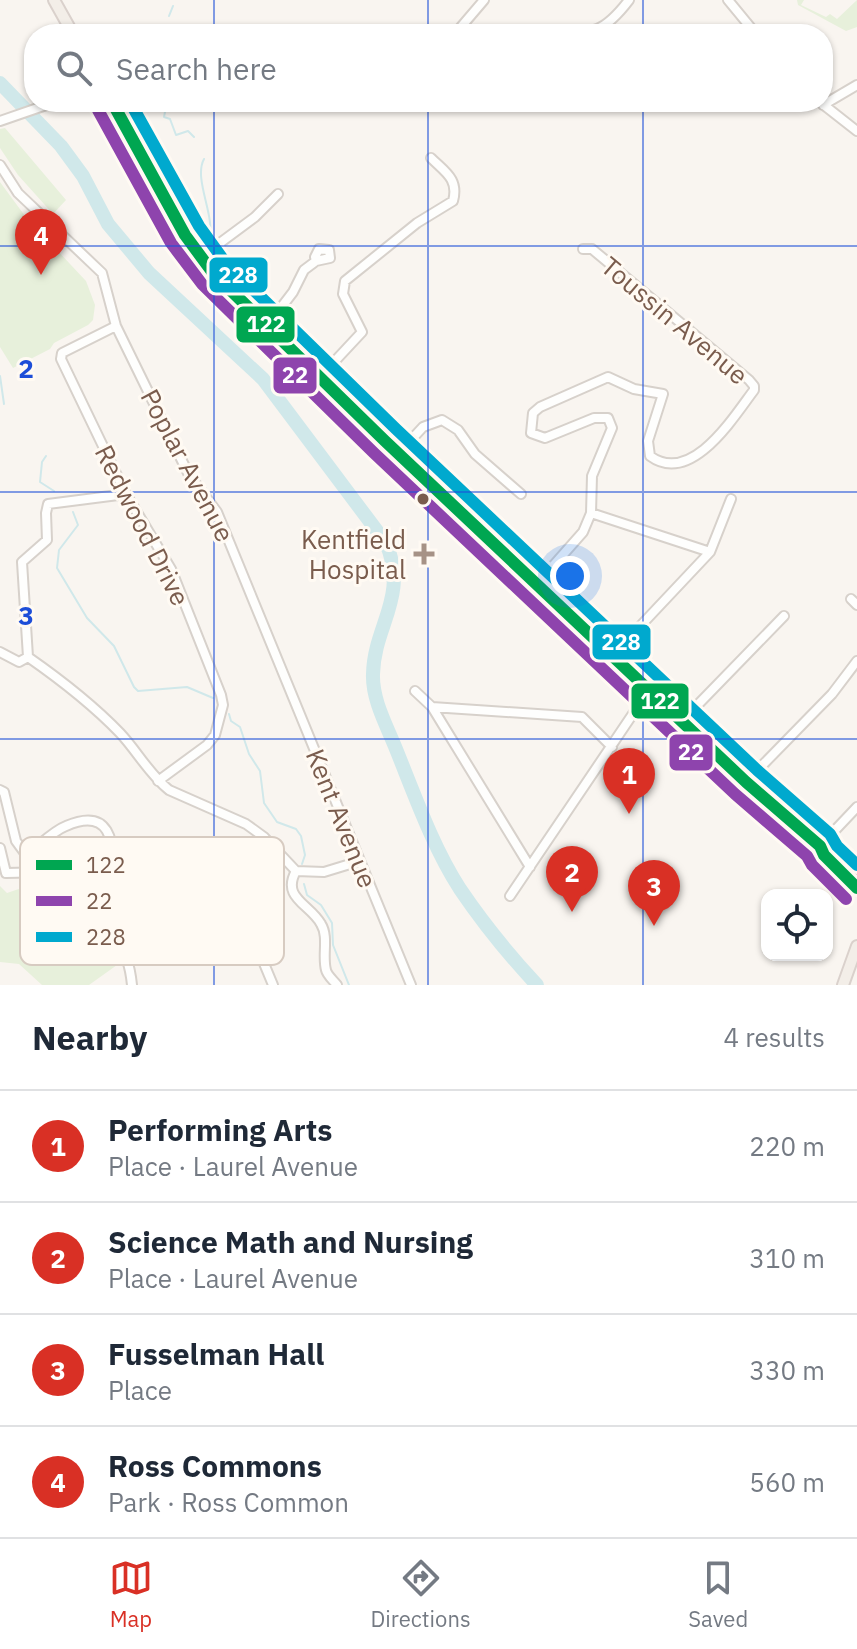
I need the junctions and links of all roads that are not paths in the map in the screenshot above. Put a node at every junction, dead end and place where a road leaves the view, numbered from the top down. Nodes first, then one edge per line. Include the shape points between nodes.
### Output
1 (54, 0) edge
2 (484, 0) edge
3 (629, 0) edge
4 (728, 0) edge
5 (67, 24) edge
6 (464, 24) edge
7 (609, 24) edge
8 (748, 24) edge
9 (857, 85) edge
10 (833, 97) edge
11 (27, 112) edge
12 (117, 112) edge
13 (833, 112) edge
14 (2, 117) edge
15 (857, 131) edge
16 (431, 158) dead end
17 (0, 165) edge
18 (278, 194) dead end
19 (583, 249) dead end
20 (201, 257) junction
21 (316, 261) dead end
22 (116, 326) junction
23 (267, 326) junction
24 (320, 377) junction
25 (398, 454) junction
26 (126, 494) junction
27 (521, 494) dead end
28 (731, 499) dead end
29 (591, 513) junction
30 (710, 552) junction
31 (537, 584) junction
32 (784, 616) dead end
33 (273, 651) joint
34 (0, 652) edge
35 (613, 655) junction
36 (28, 657) junction
37 (857, 661) edge
38 (649, 690) junction
39 (415, 691) dead end
40 (432, 707) junction
41 (682, 721) junction
42 (612, 747) junction
43 (158, 781) junction
44 (746, 782) junction
45 (2, 787) edge
46 (857, 807) edge
47 (49, 837) edge
48 (111, 837) edge
49 (264, 837) edge
50 (20, 846) edge
51 (820, 846) junction
52 (0, 848) edge
53 (284, 858) edge
54 (360, 861) junction
55 (530, 867) junction
56 (857, 868) edge
57 (296, 871) junction
58 (20, 873) edge
59 (857, 888) edge
60 (510, 896) dead end
61 (857, 946) edge
62 (129, 965) edge
63 (265, 965) edge
64 (132, 985) edge
65 (273, 985) edge
66 (337, 985) edge
67 (411, 985) edge
68 (843, 985) edge

1 - 5 main road
2 - 6 street
3 - 7 street
4 - 8 street
9 - 10 street
11 - 14 street
12 - 20 main road
13 - 15 street
16 - 24 street via 453,179 453,201 345,281 343,294 362,332
17 - 22 street, Poplar Avenue via 18,193 102,273
18 - 20 street
19 - 29 street, Toussin Avenue via 592,249 754,386 712,442 691,460 668,463 650,456 648,441 663,394 608,377 540,407 533,413 531,433 545,438 594,418 608,418 612,428 592,476
20 - 23 main road
21 - 23 street via 304,270
22 - 26 street, Redwood Drive via 60,356
22 - 33 street, Poplar Avenue via 188,473 217,512
23 - 24 main road
24 - 25 main road
25 - 27 street via 423,427 442,420
25 - 31 main road
26 - 36 street via 48,504 47,540 22,562
26 - 43 street, Redwood Drive via 171,569 223,705 207,745
28 - 30 street
29 - 30 street
29 - 31 street, Toussin Avenue via 577,541
30 - 35 street
31 - 35 main road
32 - 41 street
33 - 54 street, Kent Avenue
34 - 36 street via 12,661
35 - 38 main road
36 - 43 street via 84,697
37 - 44 street
38 - 41 main road
38 - 42 street
39 - 40 street
40 - 42 street via 582,717
40 - 55 street
41 - 44 main road
42 - 55 street
43 - 49 street
44 - 51 main road
45 - 50 street
46 - 51 street
47 - 48 street via 62,827 92,822 105,827
51 - 56 main road via 832,847
51 - 59 main road
52 - 58 street via 6,873
53 - 57 street
54 - 57 street via 324,872
54 - 67 street, Kent Avenue
55 - 60 street
57 - 66 street via 291,887 322,925 326,972
61 - 68 main road
62 - 64 street
63 - 65 street

